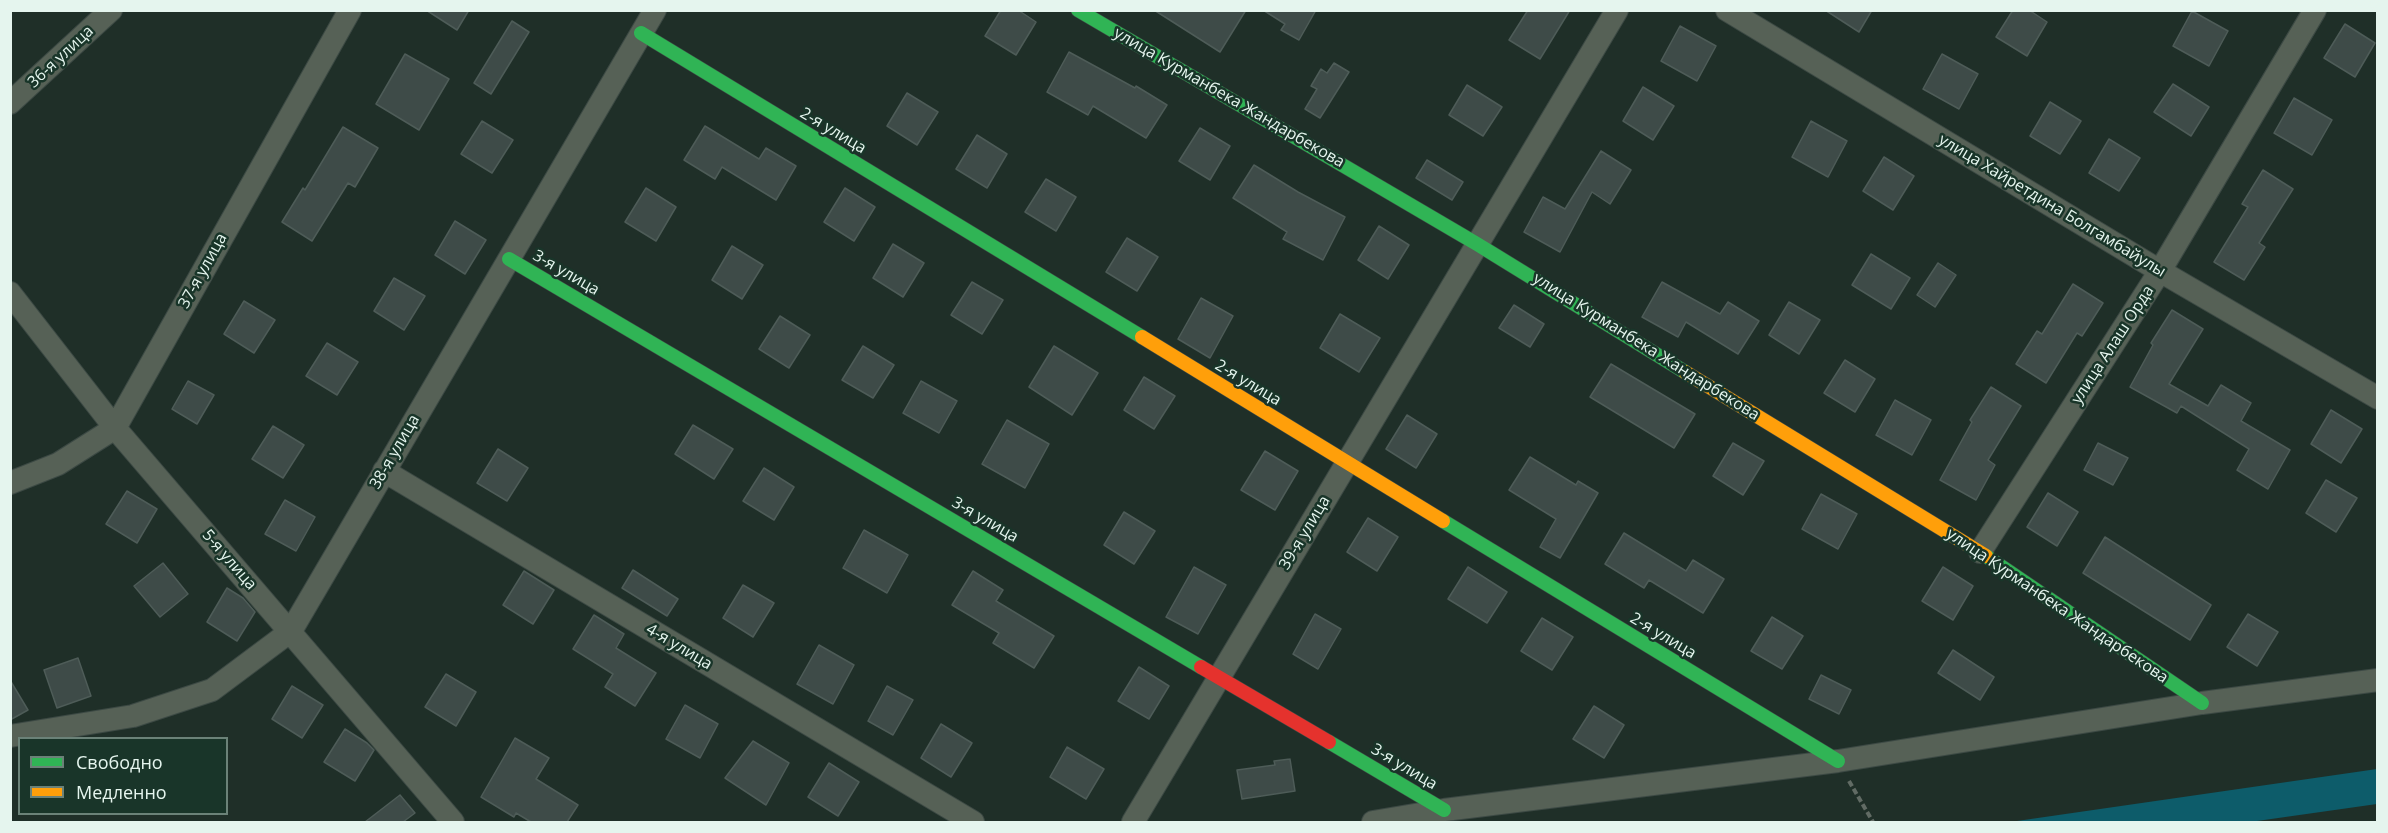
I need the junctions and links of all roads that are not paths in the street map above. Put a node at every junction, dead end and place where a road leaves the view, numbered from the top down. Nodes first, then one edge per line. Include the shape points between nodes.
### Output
1 (111, 10) edge
2 (350, 10) edge
3 (655, 10) edge
4 (1078, 10) edge
5 (1617, 10) edge
6 (1727, 10) edge
7 (2315, 10) edge
8 (641, 33) junction
9 (10, 104) edge
10 (1477, 243) junction
11 (509, 259) junction
12 (2160, 271) junction
13 (10, 293) edge
14 (2378, 398) edge
15 (115, 428) junction
16 (1347, 463) junction
17 (384, 471) junction
18 (10, 483) edge
19 (1980, 552) junction
20 (291, 631) junction
21 (1219, 677) junction
22 (2378, 680) edge
23 (2202, 703) junction
24 (10, 736) edge
25 (1838, 761) junction
26 (1444, 810) junction
27 (453, 822) edge
28 (973, 822) edge
29 (1133, 822) edge
30 (1373, 822) edge

1 - 9 street, 36-я улица
2 - 15 street, 37-я улица
3 - 8 street, 38-я улица
4 - 10 street, улица Курманбека Жандарбекова
5 - 10 street, 39-я улица
6 - 12 street, улица Хайретдина Болгамбайулы
7 - 12 street, улица Алаш Орда
8 - 11 street, 38-я улица
8 - 16 street, 2-я улица
10 - 16 street, 39-я улица
10 - 19 street, улица Курманбека Жандарбекова
11 - 17 street, 38-я улица
11 - 21 street, 3-я улица
12 - 14 street, улица Хайретдина Болгамбайулы
12 - 19 street, улица Алаш Орда
13 - 15 street, 5-я улица
15 - 18 street, 37-я улица via 58,464
15 - 20 street, 5-я улица
16 - 21 street, 39-я улица
16 - 25 street, 2-я улица
17 - 20 street, 38-я улица
17 - 28 street, 4-я улица
19 - 23 street, улица Курманбека Жандарбекова
20 - 24 street, 38-я улица via 212,690 133,716
20 - 27 street, 5-я улица
21 - 26 street, 3-я улица
21 - 29 street, 39-я улица
22 - 23 street, улица Курманбека Жандарбекова
23 - 25 street, улица Курманбека Жандарбекова
25 - 26 street, улица Курманбека Жандарбекова
26 - 30 street, улица Курманбека Жандарбекова

